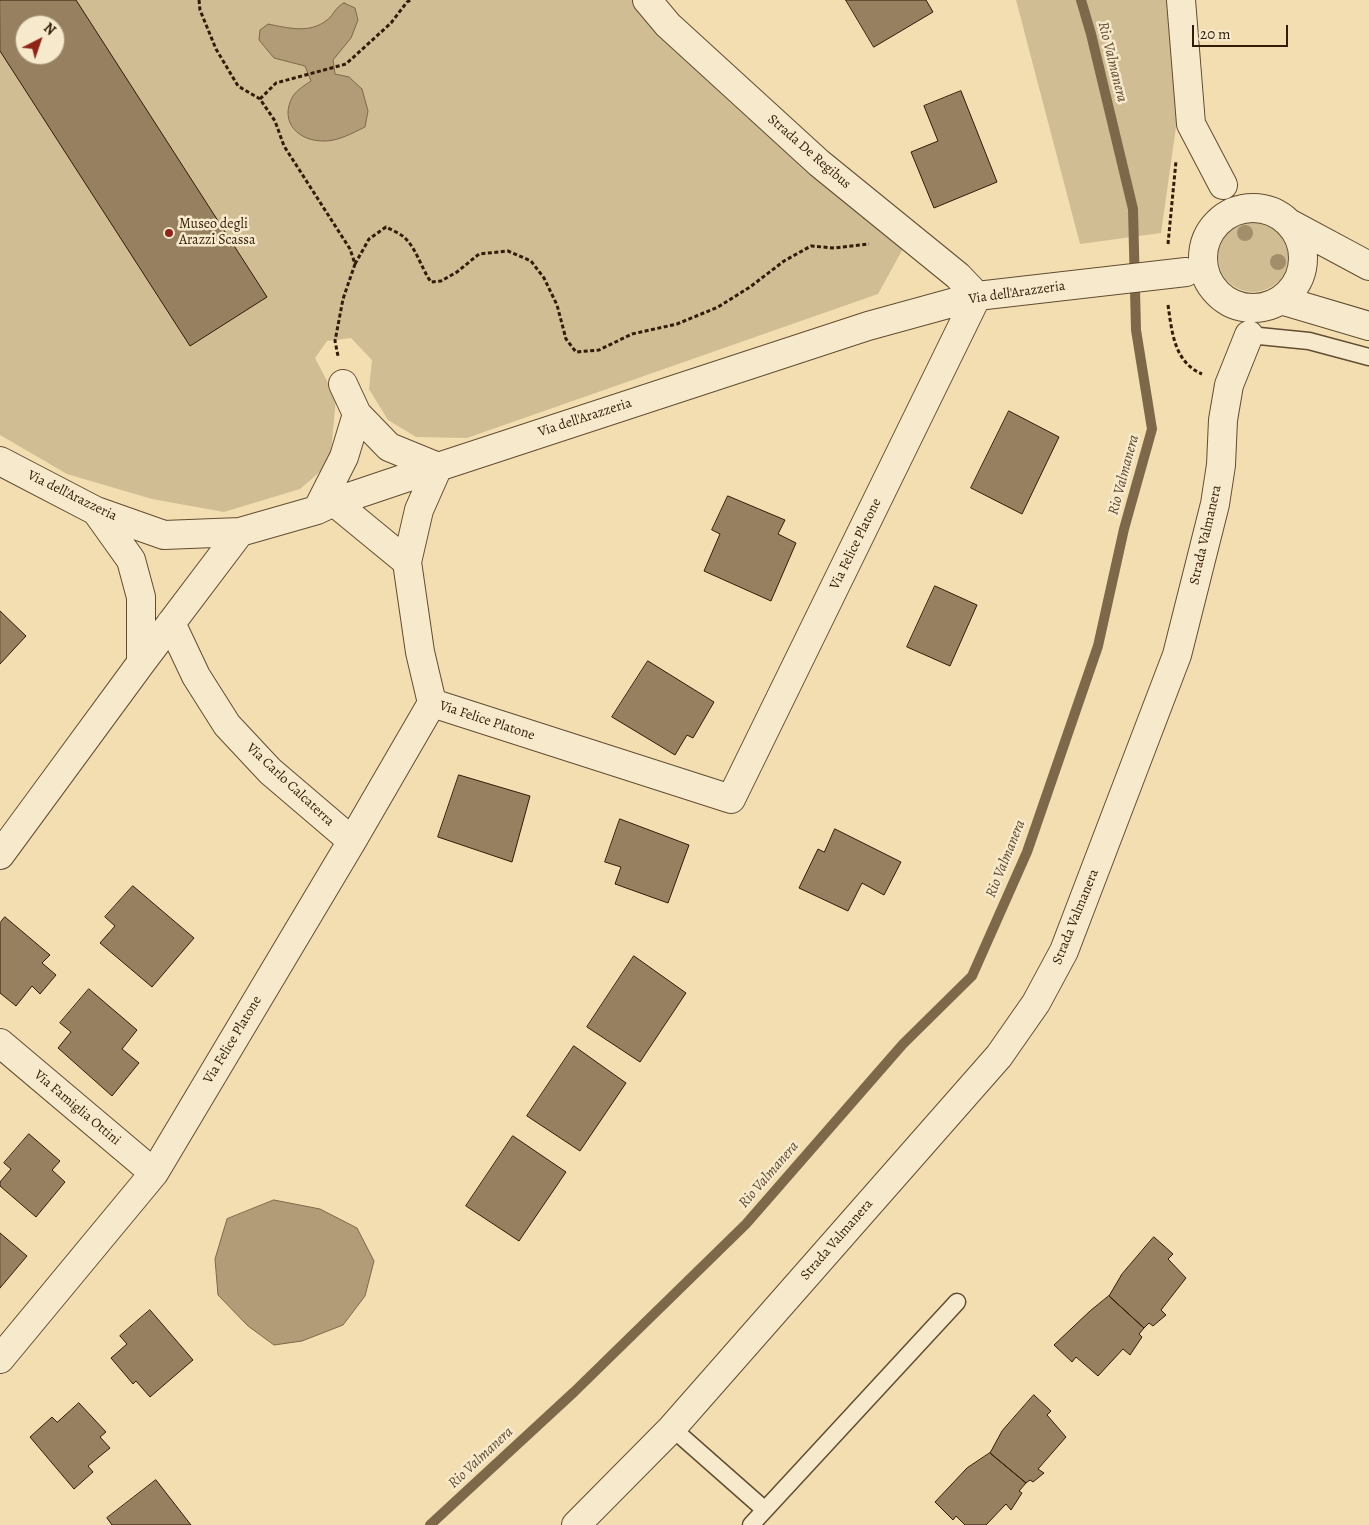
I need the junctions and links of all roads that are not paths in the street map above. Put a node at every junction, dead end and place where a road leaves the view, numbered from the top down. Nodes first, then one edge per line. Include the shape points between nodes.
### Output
1 (647, 0) edge
2 (1181, 0) edge
3 (1223, 185) junction
4 (1248, 208) junction
5 (1220, 220) junction
6 (1289, 223) junction
7 (1369, 266) edge
8 (1198, 269) junction
9 (977, 296) junction
10 (1274, 303) junction
11 (1238, 306) junction
12 (1369, 326) edge
13 (1249, 334) junction
14 (1369, 357) edge
15 (343, 384) road end
16 (357, 414) junction
17 (0, 461) edge
18 (438, 467) junction
19 (326, 506) junction
20 (96, 511) junction
21 (240, 532) junction
22 (407, 562) junction
23 (170, 624) junction
24 (141, 663) junction
25 (432, 703) junction
26 (352, 841) junction
27 (0, 855) edge
28 (0, 1043) edge
29 (154, 1173) junction
30 (957, 1302) dead end
31 (0, 1359) edge
32 (672, 1428) junction
33 (765, 1510) junction
34 (576, 1525) edge
35 (751, 1525) edge

1 - 9 street, Strada De Regibus via 668,25 812,157 960,278
2 - 3 street via 1192,124
3 - 4 street
3 - 5 street
4 - 5 street
4 - 6 street via 1277,214
5 - 8 street via 1211,231
6 - 7 street
6 - 10 street via 1298,235 1303,263 1300,277 1292,290
8 - 9 street, Via dell'Arazzeria
8 - 11 street via 1224,299
9 - 18 street, Via dell'Arazzeria via 868,326
9 - 25 street, Via Felice Platone via 731,799
10 - 11 street via 1252,308
10 - 12 street
10 - 13 street, Strada Valmanera
11 - 13 street
13 - 14 lane via 1309,341
13 - 32 street, Strada Valmanera via 1229,385 1215,504 1177,655 1064,951 1036,1003 999,1056
15 - 16 street
16 - 18 street via 389,447
16 - 19 street
17 - 20 street, Via dell'Arazzeria
18 - 19 street, Via dell'Arazzeria
18 - 22 street via 419,510
19 - 21 street, Via dell'Arazzeria
19 - 22 street
20 - 21 street, Via dell'Arazzeria via 164,535
20 - 24 street via 131,560 142,598
21 - 23 street
22 - 25 street via 420,652
23 - 24 street
23 - 26 street, Via Carlo Calcaterra via 196,676 227,725 270,771
24 - 27 street
25 - 26 street, Via Felice Platone
26 - 29 street, Via Felice Platone
28 - 29 street, Via Famiglia Ottini
29 - 31 street, Via Felice Platone
30 - 33 lane
32 - 33 lane
32 - 34 street, Strada Valmanera
33 - 35 lane

